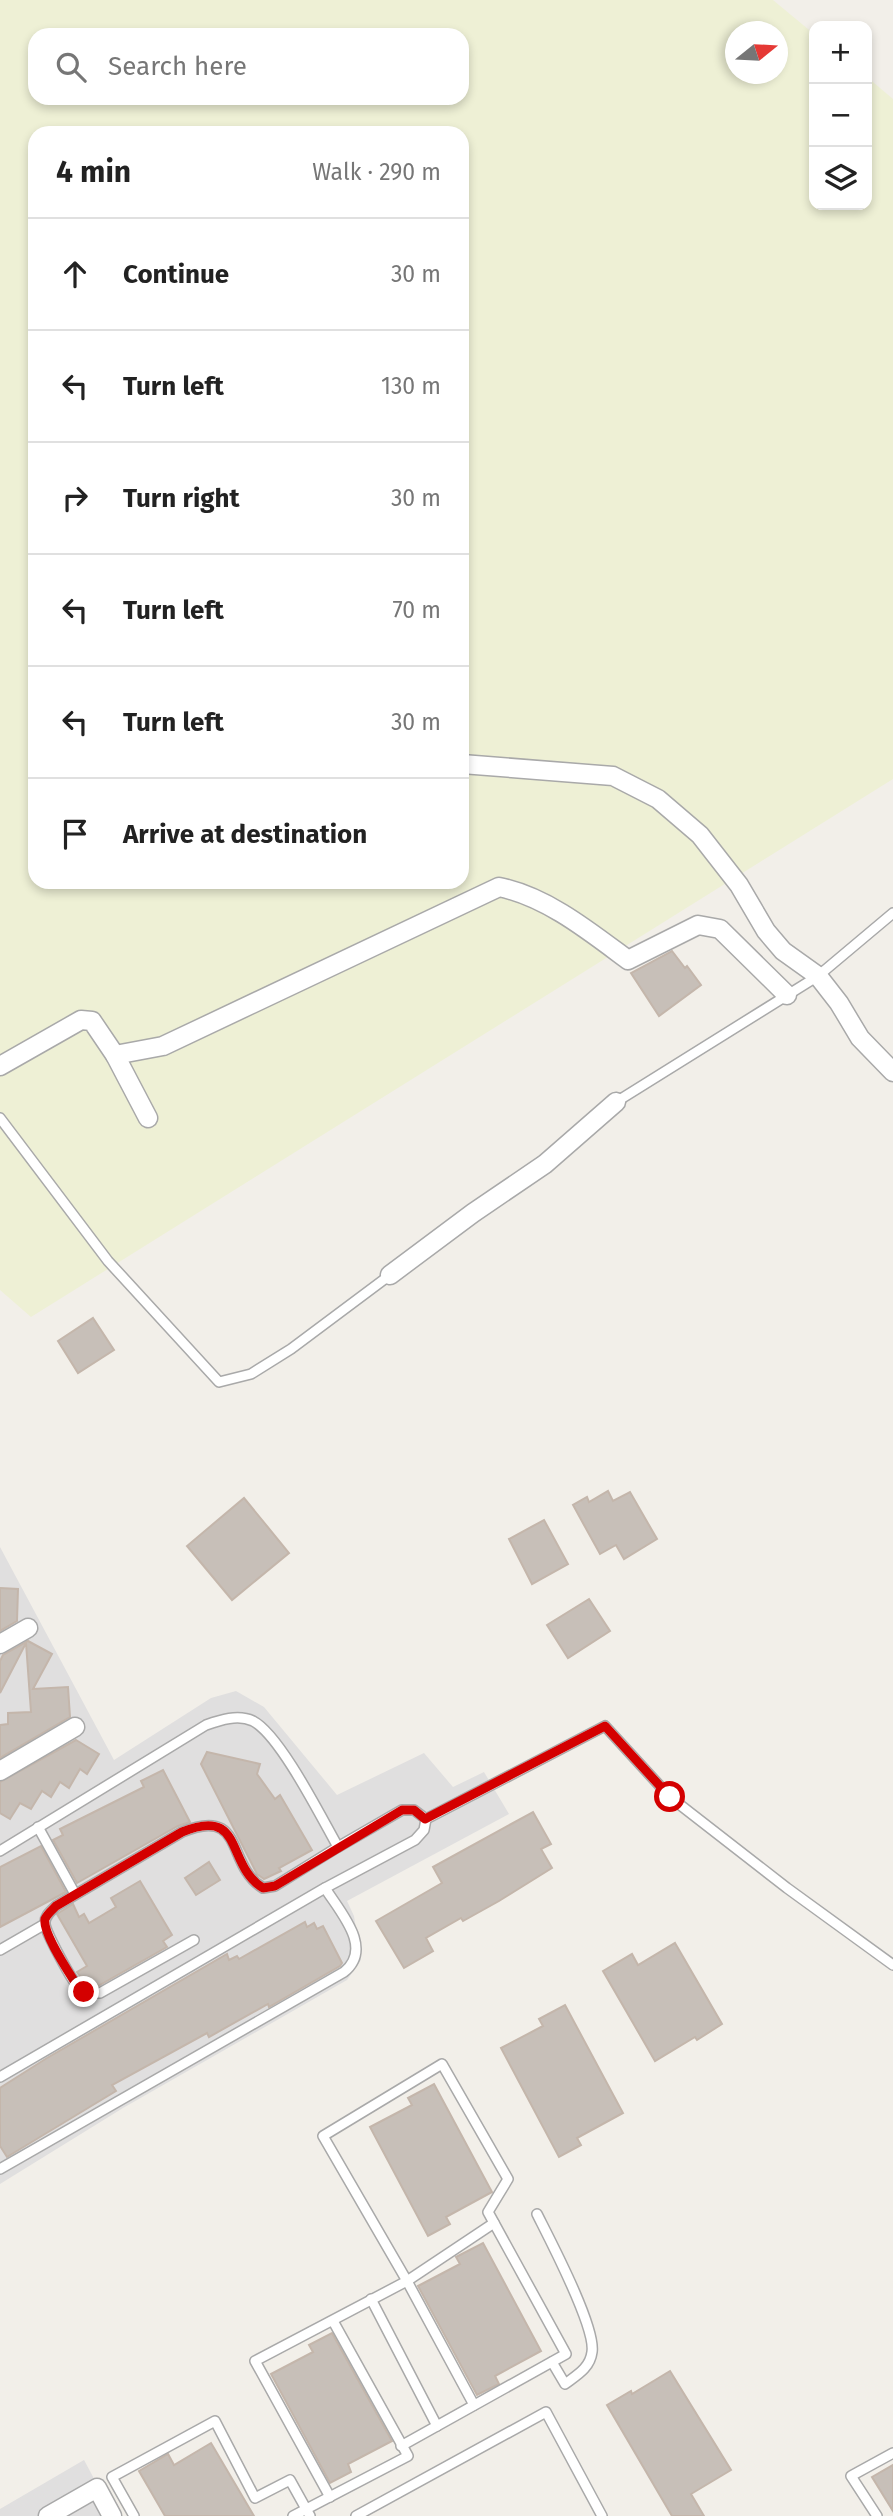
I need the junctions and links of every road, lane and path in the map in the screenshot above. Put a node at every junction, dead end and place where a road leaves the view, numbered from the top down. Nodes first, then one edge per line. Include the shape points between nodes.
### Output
1 (469, 765) edge
2 (893, 913) edge
3 (818, 976) junction
4 (787, 995) junction
5 (115, 1055) junction
6 (0, 1066) edge
7 (893, 1072) edge
8 (616, 1102) joint
9 (0, 1118) edge
10 (148, 1118) dead end
11 (390, 1275) joint
12 (29, 1628) dead end
13 (0, 1644) edge
14 (75, 1727) dead end
15 (0, 1771) edge
16 (425, 1819) junction
17 (38, 1827) junction
18 (338, 1846) junction
19 (0, 1851) edge
20 (325, 1888) junction
21 (75, 1894) junction
22 (45, 1924) junction
23 (194, 1940) dead end
24 (0, 1950) edge
25 (893, 1965) edge
26 (0, 2077) edge
27 (0, 2169) edge
28 (537, 2214) dead end
29 (494, 2223) junction
30 (407, 2281) junction
31 (371, 2299) junction
32 (333, 2321) junction
33 (552, 2362) junction
34 (474, 2405) junction
35 (437, 2426) junction
36 (401, 2446) junction
37 (893, 2452) edge
38 (330, 2497) junction
39 (309, 2512) edge
40 (48, 2516) edge
41 (112, 2516) edge
42 (134, 2516) edge
43 (293, 2516) edge
44 (356, 2516) edge
45 (602, 2516) edge
46 (877, 2516) edge

1 - 3 street via 613,776 658,800 700,835 783,951
2 - 3 lane
3 - 4 lane
3 - 7 street via 860,1038
4 - 5 street via 720,929 698,925 628,960 574,920 499,887 163,1046
4 - 8 lane
5 - 6 street via 92,1021 80,1020
5 - 10 street
8 - 11 street via 545,1164
9 - 11 lane via 108,1261 219,1382 251,1374 291,1349
12 - 13 street
14 - 15 street
16 - 18 lane via 414,1810 402,1810
16 - 20 lane via 415,1840
16 - 25 lane via 605,1726 670,1797
17 - 18 lane via 206,1725 237,1718 252,1720 274,1738
17 - 19 lane
17 - 21 lane
18 - 21 lane via 275,1886 263,1888 254,1883 228,1835 217,1825 204,1824
20 - 26 lane
20 - 27 lane via 355,1937 354,1965
21 - 22 lane via 56,1906
22 - 23 lane via 78,1987 90,1994 100,1993
22 - 24 lane
28 - 33 lane via 570,2284 592,2351 586,2369 565,2384
29 - 30 lane
29 - 30 lane via 488,2212 508,2179 442,2064 323,2136
29 - 33 lane via 566,2354
30 - 31 lane
30 - 34 lane
31 - 32 lane
31 - 35 lane
32 - 36 lane
32 - 38 lane via 255,2361
33 - 34 lane
34 - 35 lane
35 - 36 lane
36 - 38 lane via 408,2456
37 - 46 lane via 851,2476
38 - 39 lane
39 - 42 lane via 290,2480 255,2498 215,2421 112,2477
39 - 43 lane
40 - 41 street via 97,2488
44 - 45 lane via 546,2412

